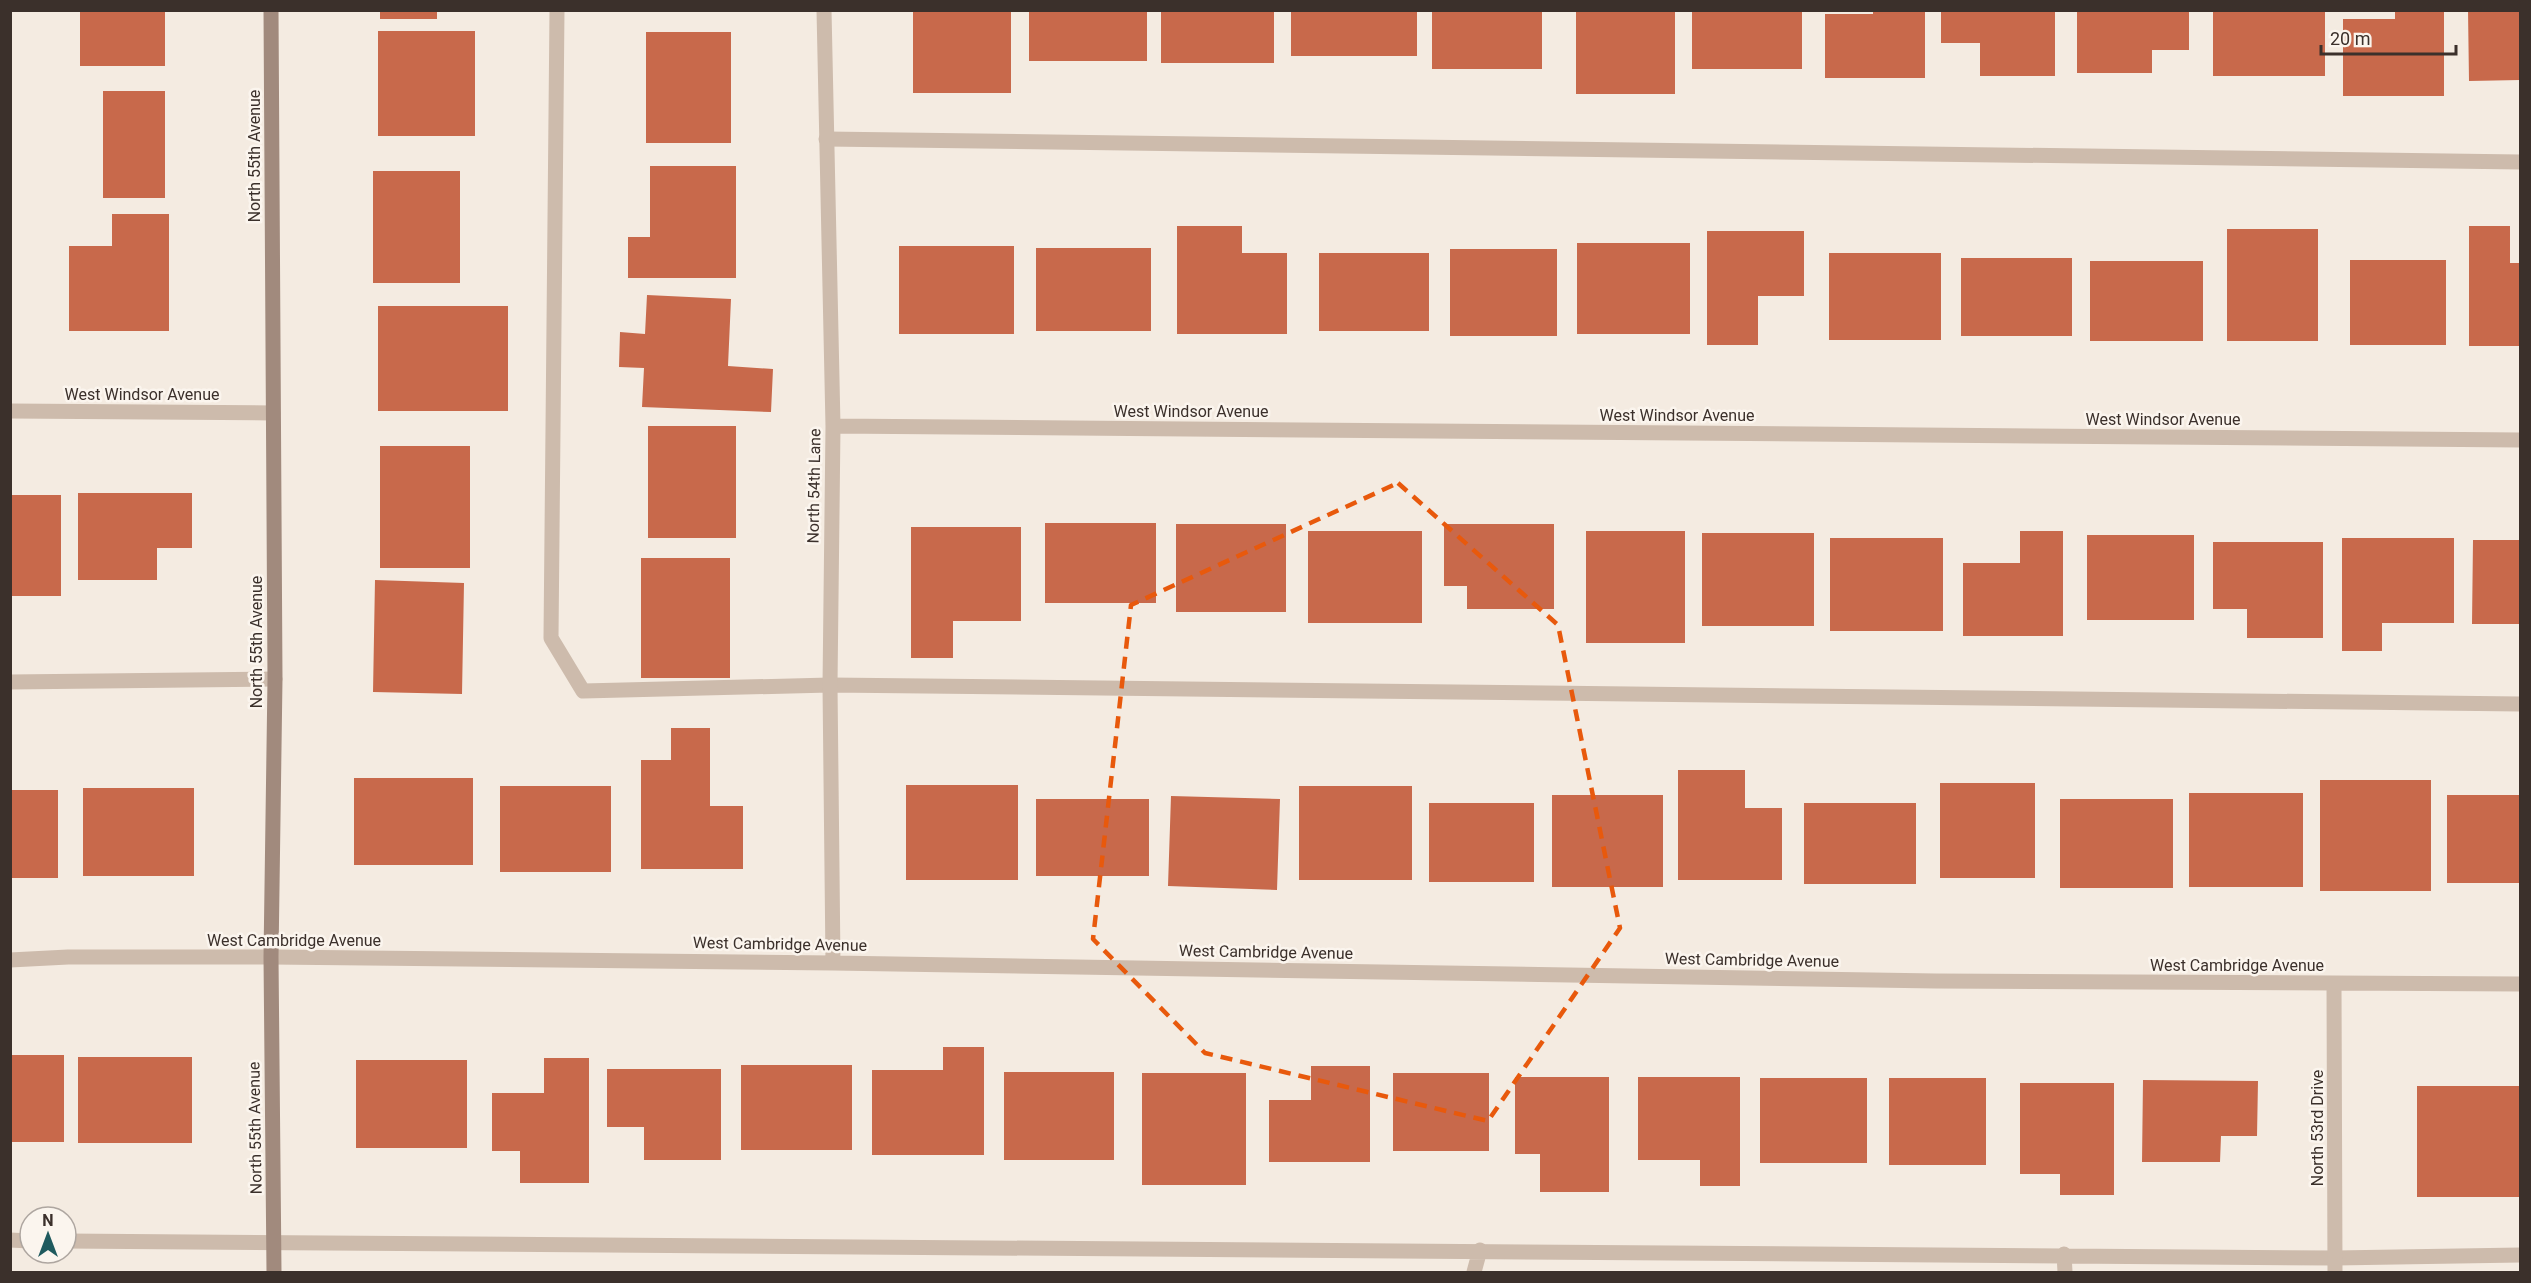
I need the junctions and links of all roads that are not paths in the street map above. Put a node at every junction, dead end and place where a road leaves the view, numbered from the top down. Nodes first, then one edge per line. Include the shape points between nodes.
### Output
1 (271, 10) edge
2 (557, 10) edge
3 (824, 10) edge
4 (826, 139) junction
5 (2520, 162) edge
6 (10, 411) edge
7 (273, 412) junction
8 (833, 426) junction
9 (2520, 440) edge
10 (275, 679) junction
11 (10, 682) edge
12 (830, 685) junction
13 (2520, 704) edge
14 (271, 957) junction
15 (10, 960) edge
16 (833, 963) junction
17 (2334, 984) junction
18 (2520, 984) edge
19 (78, 1241) edge
20 (274, 1243) junction
21 (1480, 1250) junction
22 (2064, 1254) junction
23 (2520, 1255) edge
24 (2335, 1265) edge
25 (274, 1272) edge
26 (1474, 1272) edge
27 (2065, 1272) edge

1 - 7 street, North 55th Avenue
2 - 12 street via 551,638 583,691
3 - 4 street, North 54th Lane
4 - 5 street
4 - 8 street, North 54th Lane
6 - 7 street, West Windsor Avenue
7 - 10 street, North 55th Avenue
8 - 9 street, West Windsor Avenue
8 - 12 street, North 54th Lane
10 - 11 street
10 - 14 street, North 55th Avenue
12 - 13 street
12 - 16 street, North 54th Lane
14 - 15 street, West Cambridge Avenue
14 - 16 street, West Cambridge Avenue
14 - 20 street, North 55th Avenue
16 - 17 street, West Cambridge Avenue
17 - 18 street, West Cambridge Avenue
17 - 24 street, North 53rd Drive
19 - 20 street
20 - 21 street
20 - 25 street, North 55th Avenue
21 - 22 street
21 - 26 street
22 - 24 street
22 - 27 street
23 - 24 street

